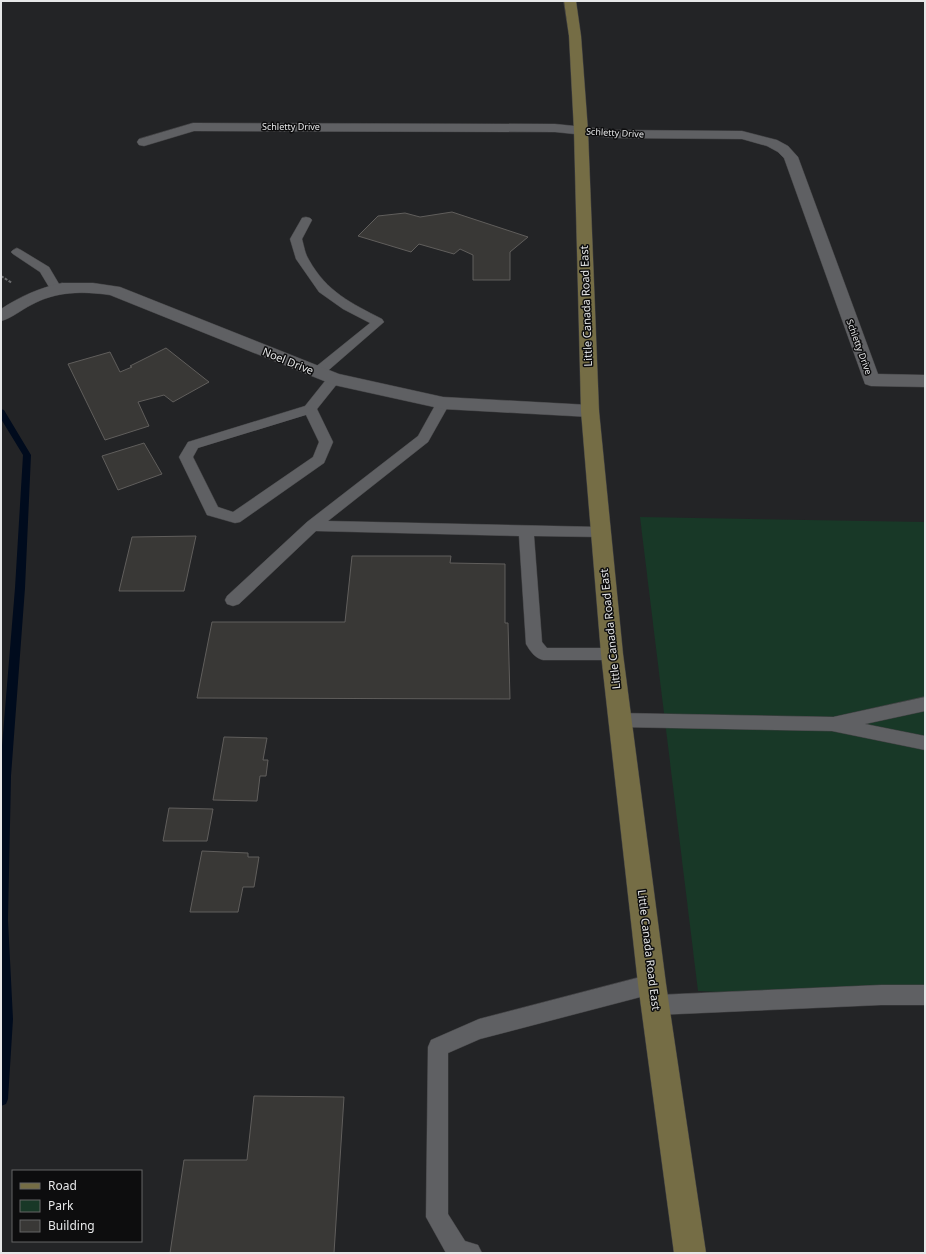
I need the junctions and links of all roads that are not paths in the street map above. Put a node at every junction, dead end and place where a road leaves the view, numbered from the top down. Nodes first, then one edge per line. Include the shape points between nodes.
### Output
1 (570, 1) edge
2 (581, 131) junction
3 (144, 142) dead end
4 (306, 220) dead end
5 (17, 252) dead end
6 (56, 289) junction
7 (1, 316) edge
8 (326, 376) junction
9 (925, 380) edge
10 (444, 403) junction
11 (310, 409) junction
12 (590, 411) junction
13 (312, 526) junction
14 (526, 530) junction
15 (600, 532) junction
16 (233, 600) dead end
17 (612, 654) junction
18 (925, 704) edge
19 (619, 720) junction
20 (832, 724) junction
21 (925, 743) edge
22 (654, 995) junction
23 (925, 995) edge
24 (470, 1253) edge
25 (690, 1253) edge

1 - 2 street, Little Canada Road East via 575,36
2 - 3 street, Schletty Drive via 547,128 193,127
2 - 9 street, Schletty Drive via 614,134 742,135 772,143 783,149 791,157 871,380
2 - 12 street, Little Canada Road East
4 - 8 lane via 296,239 302,259 323,289 347,306 378,322
5 - 6 lane via 46,270
6 - 7 street, Noel Drive via 33,297
6 - 8 street, Noel Drive via 88,286 114,291
8 - 10 street, Noel Drive
8 - 11 lane
10 - 12 street, Noel Drive
10 - 13 lane via 423,439
11 - 11 lane via 193,444 186,457 212,511 235,518 319,460 326,442
12 - 15 street, Little Canada Road East
13 - 14 lane
13 - 16 lane
14 - 15 lane
14 - 17 lane via 534,644 543,654
15 - 17 street, Little Canada Road East
17 - 19 street, Little Canada Road East
18 - 20 lane
19 - 20 lane
19 - 22 street, Little Canada Road East
20 - 21 lane
22 - 23 lane
22 - 24 lane via 479,1029 438,1047 437,1217 458,1252
22 - 25 street, Little Canada Road East

